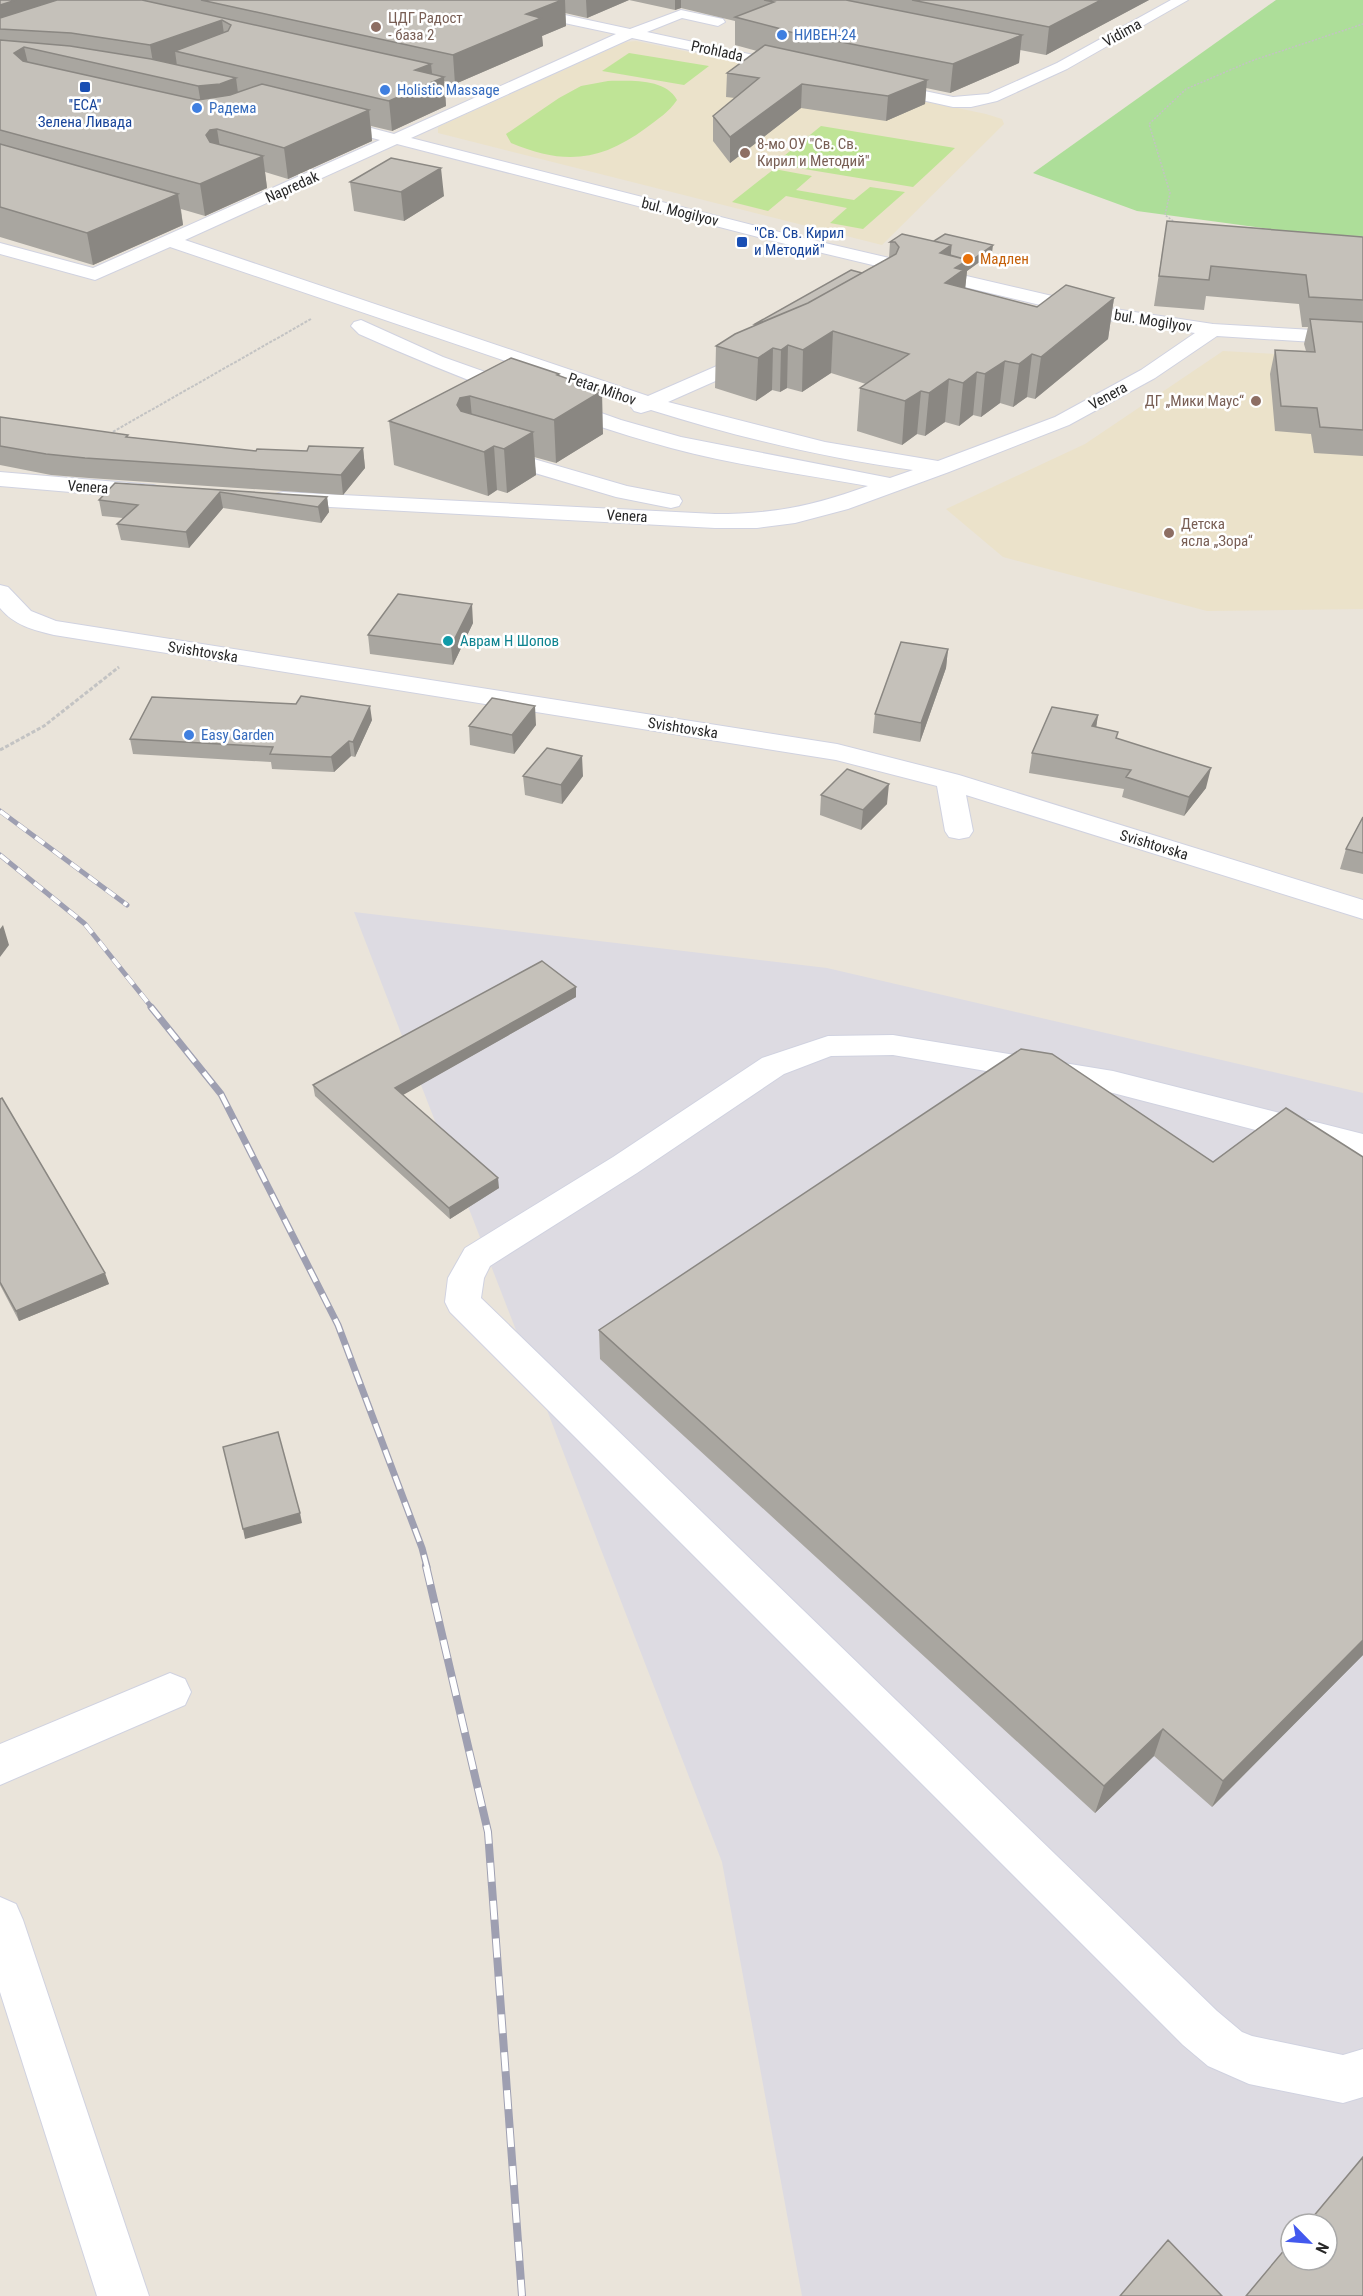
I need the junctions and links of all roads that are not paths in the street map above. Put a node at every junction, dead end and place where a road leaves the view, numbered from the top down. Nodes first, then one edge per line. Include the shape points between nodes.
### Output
1 (1181, 0) edge
2 (484, 1) edge
3 (568, 8) dead end
4 (549, 16) junction
5 (718, 22) dead end
6 (631, 33) junction
7 (724, 39) dead end
8 (703, 48) junction
9 (1039, 61) edge
10 (808, 64) edge
11 (1062, 66) junction
12 (871, 84) edge
13 (466, 93) dead end
14 (489, 98) junction
15 (309, 117) edge
16 (398, 140) junction
17 (261, 178) edge
18 (291, 187) junction
19 (184, 218) edge
20 (207, 224) junction
21 (170, 241) junction
22 (0, 249) edge
23 (350, 304) junction
24 (1213, 330) junction
25 (1363, 339) edge
26 (777, 347) edge
27 (646, 404) junction
28 (614, 424) junction
29 (473, 447) edge
30 (941, 467) junction
31 (0, 478) edge
32 (892, 485) junction
33 (172, 493) edge
34 (272, 499) edge
35 (795, 516) junction
36 (0, 592) edge
37 (0, 619) edge
38 (26, 621) junction
39 (950, 782) junction
40 (959, 831) dead end
41 (1363, 910) edge
42 (1363, 1146) edge
43 (170, 1692) dead end
44 (0, 1765) edge
45 (0, 1920) edge
46 (1363, 2073) edge
47 (123, 2296) edge

1 - 11 street, Vidima
2 - 4 street, Prohlada
3 - 4 street
4 - 6 street, Prohlada
5 - 6 street, Napredak via 681,14
6 - 8 street, Prohlada
6 - 14 street, Napredak
7 - 8 street
8 - 10 street, Prohlada via 788,67
9 - 11 street
11 - 12 street via 992,98 971,102 953,102
13 - 14 street
14 - 16 street, Napredak
15 - 16 street, bul. Mogilyov
16 - 18 street, Napredak
16 - 24 street, bul. Mogilyov via 916,271 1095,312
17 - 18 street
18 - 20 street, Napredak
19 - 20 street
20 - 21 street, Napredak
21 - 22 street, Napredak via 95,274
21 - 23 street, Petar Mihov
23 - 27 street, Petar Mihov
23 - 28 street via 351,315 366,330 436,361
24 - 25 street, bul. Mogilyov
24 - 30 street, Venera via 1148,374 1062,421
26 - 27 street
27 - 28 street
27 - 30 street, Petar Mihov via 872,458
28 - 32 street via 678,443
29 - 35 street via 624,492
30 - 32 street, Venera
31 - 33 street, Venera
32 - 35 street, Venera
34 - 35 street, Venera via 715,521
36 - 38 street via 12,610
37 - 38 street, Svishtovska
38 - 39 street, Svishtovska via 837,752
39 - 40 street
39 - 41 street, Svishtovska
42 - 46 street via 1113,1082 893,1045 828,1046 773,1066 477,1257 466,1278 463,1302 1216,2042 1249,2060 1343,2079
43 - 44 street
45 - 47 street

